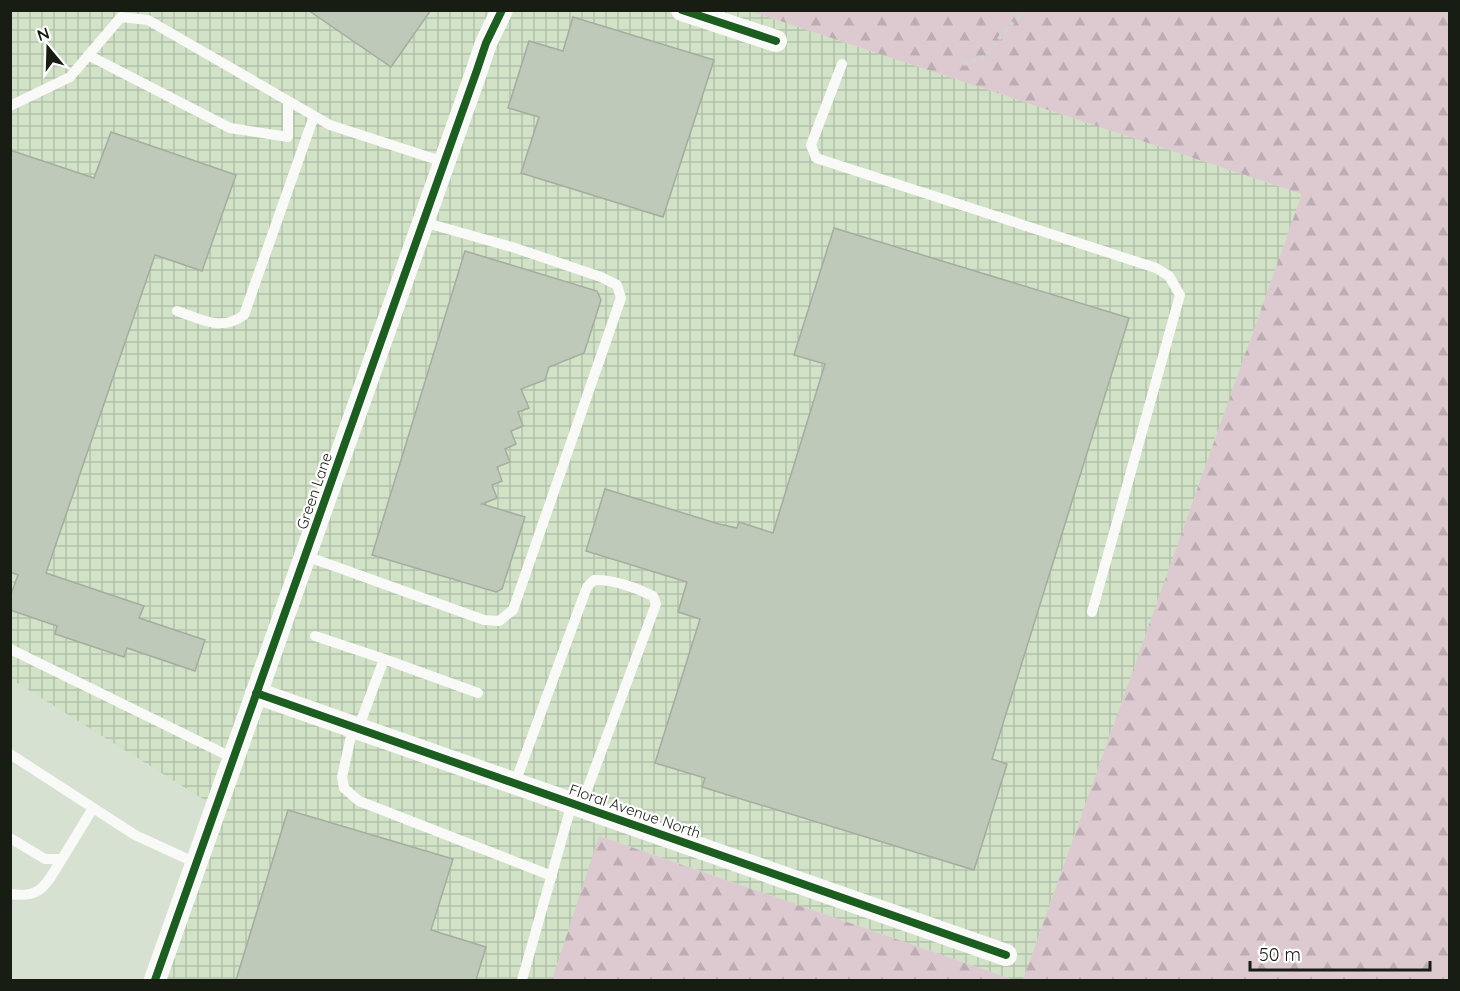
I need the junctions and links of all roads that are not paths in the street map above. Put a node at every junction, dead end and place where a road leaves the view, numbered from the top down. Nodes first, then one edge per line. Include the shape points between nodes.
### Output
1 (502, 10) edge
2 (682, 10) edge
3 (776, 41) dead end
4 (88, 55) junction
5 (843, 64) dead end
6 (288, 101) junction
7 (10, 106) edge
8 (314, 116) junction
9 (444, 162) junction
10 (423, 222) junction
11 (177, 311) dead end
12 (306, 556) junction
13 (1092, 612) dead end
14 (315, 636) dead end
15 (10, 649) edge
16 (384, 658) junction
17 (256, 693) junction
18 (478, 693) dead end
19 (355, 728) junction
20 (10, 754) edge
21 (233, 758) junction
22 (515, 783) junction
23 (576, 805) junction
24 (93, 808) junction
25 (10, 838) edge
26 (62, 859) junction
27 (196, 863) junction
28 (552, 876) junction
29 (10, 894) edge
30 (1006, 955) dead end
31 (155, 981) edge
32 (522, 981) edge

1 - 9 street, Green Lane via 486,43
2 - 3 street
4 - 6 lane via 121,16 148,20
4 - 6 lane via 230,128 288,137
4 - 7 lane via 70,77
5 - 13 lane via 811,145 816,158 1156,268 1169,276 1180,295
6 - 8 lane
8 - 9 lane via 330,125
8 - 11 lane via 244,315 217,325
9 - 10 street, Green Lane
10 - 12 street, Green Lane
10 - 12 lane via 601,277 617,285 621,298 513,610 499,621 484,620
12 - 17 street, Green Lane
14 - 16 lane
15 - 21 lane
16 - 18 lane
16 - 19 lane
17 - 19 street, Floral Avenue North
17 - 21 street, Green Lane
19 - 22 street, Floral Avenue North
19 - 28 lane via 342,777 344,788 359,801
20 - 24 lane
21 - 27 street, Green Lane
22 - 23 street, Floral Avenue North
22 - 23 lane via 587,587 602,579 643,591 653,596 656,604
23 - 28 lane
23 - 30 street, Floral Avenue North
24 - 26 lane
24 - 27 lane via 135,836
25 - 26 lane via 45,860
26 - 29 lane via 41,890 25,896
27 - 31 street, Green Lane
28 - 32 lane

